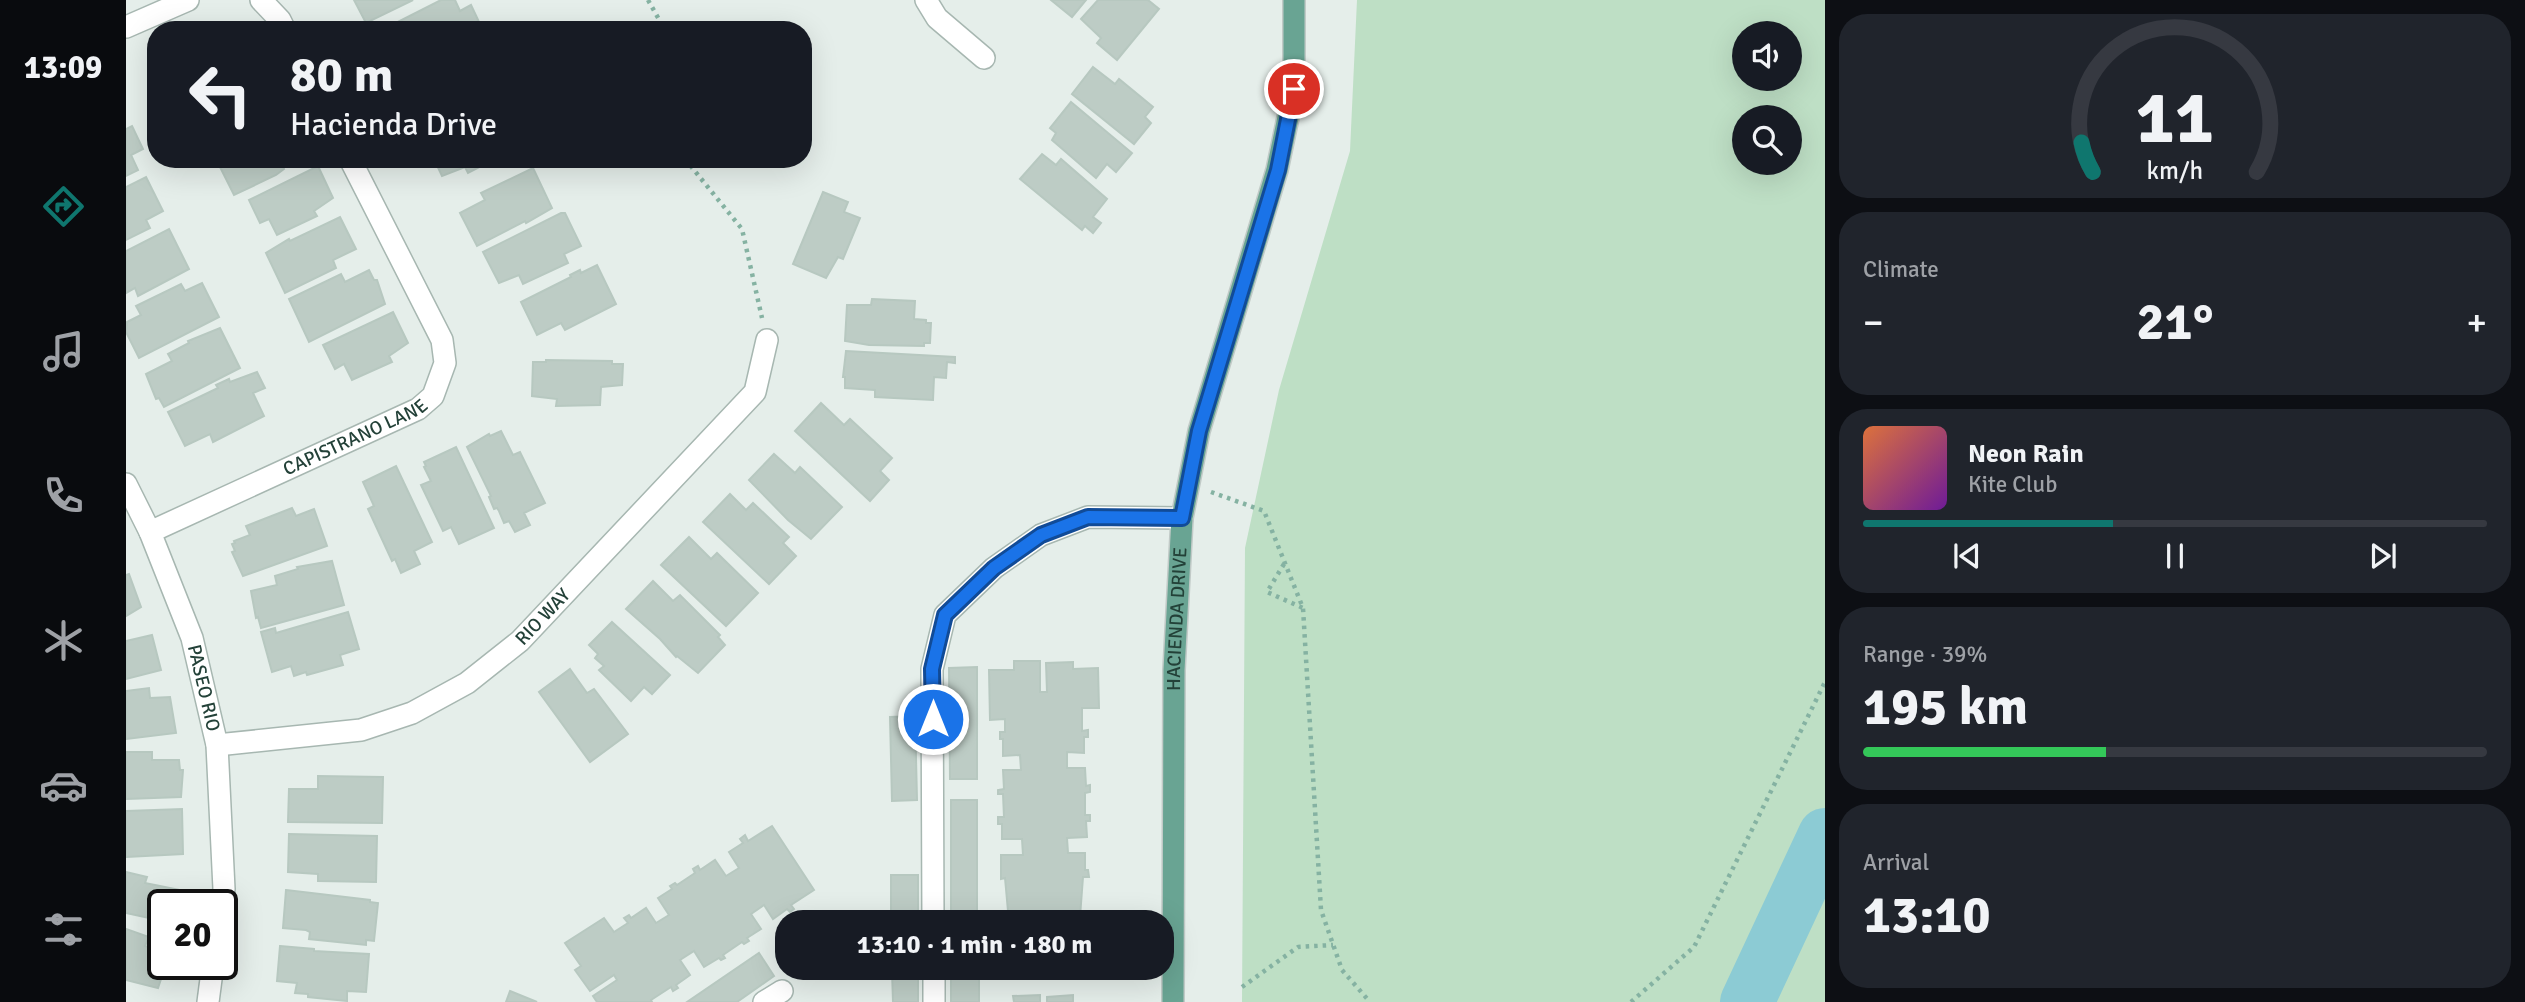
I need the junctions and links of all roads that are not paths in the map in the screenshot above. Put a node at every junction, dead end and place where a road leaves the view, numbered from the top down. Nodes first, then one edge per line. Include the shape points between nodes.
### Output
1 (188, 0) edge
2 (261, 0) edge
3 (926, 0) edge
4 (1294, 0) edge
5 (280, 21) edge
6 (126, 27) edge
7 (984, 58) dead end
8 (355, 168) edge
9 (767, 340) road end
10 (126, 484) edge
11 (1182, 518) junction
12 (150, 532) junction
13 (218, 746) junction
14 (223, 889) edge
15 (933, 910) edge
16 (211, 980) edge
17 (934, 980) edge
18 (208, 1002) edge
19 (934, 1002) edge
20 (1173, 1002) edge

1 - 6 street
2 - 5 street
3 - 7 street via 937,18
4 - 11 main road, HACIENDA DRIVE via 1294,89 1278,170 1199,431
8 - 12 street, CAPISTRANO LANE via 442,340 446,363 433,396 418,409
9 - 13 street, RIO WAY via 755,391 520,641 467,683 411,713 361,730
10 - 12 street, PASEO RIO
11 - 15 street via 1088,517 1041,535 994,568 945,615 932,669
11 - 20 main road, HACIENDA DRIVE via 1174,670
12 - 13 street, PASEO RIO via 192,638
13 - 14 street, PASEO RIO
16 - 18 street
17 - 19 street

